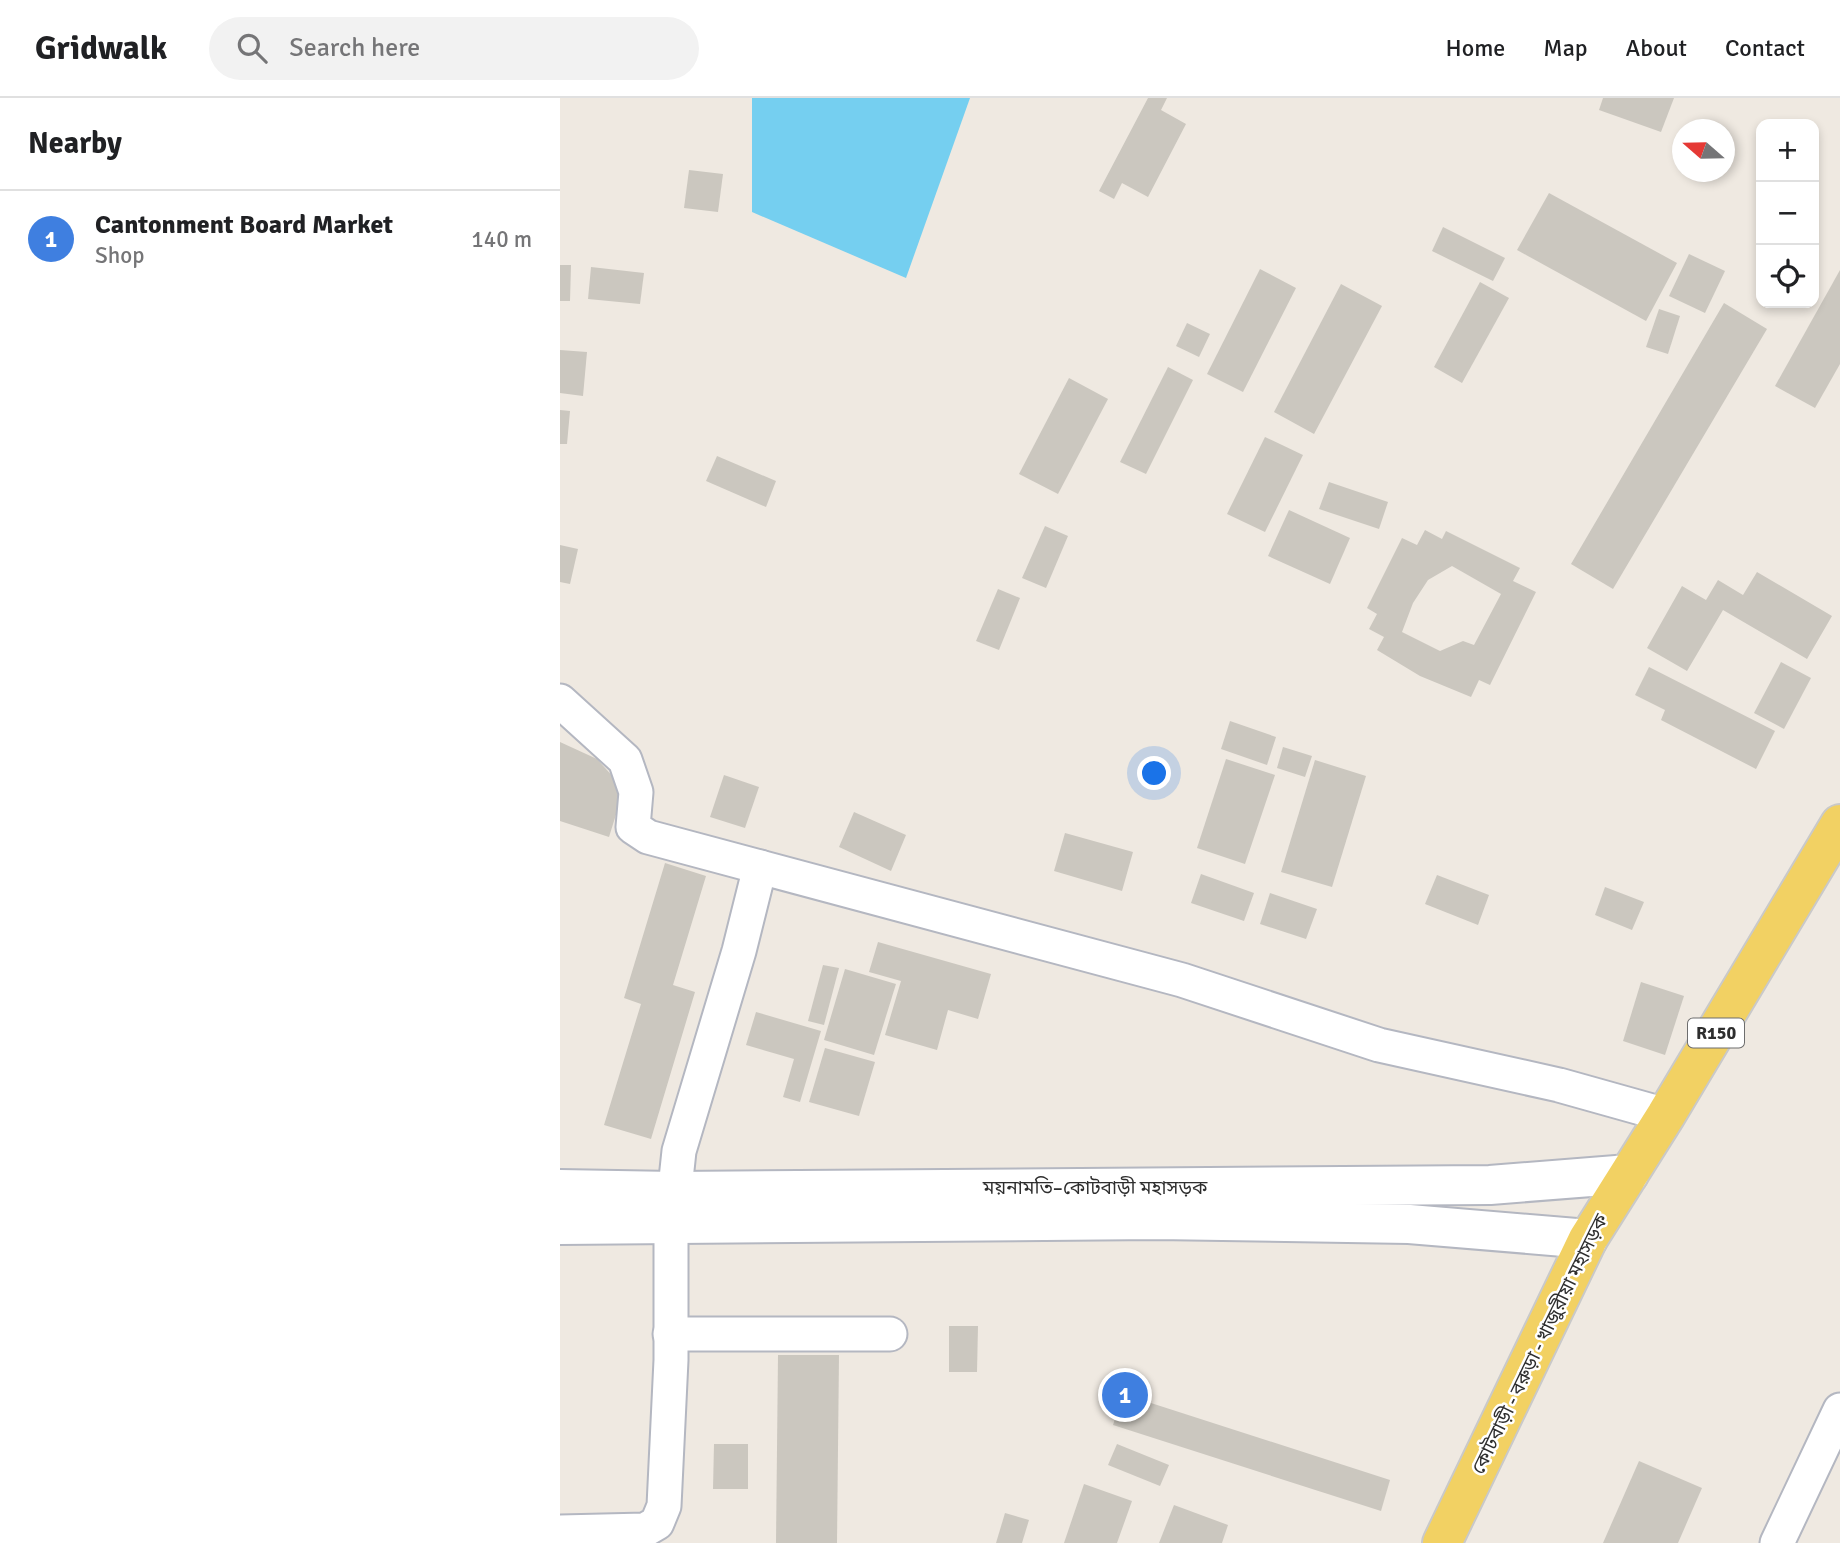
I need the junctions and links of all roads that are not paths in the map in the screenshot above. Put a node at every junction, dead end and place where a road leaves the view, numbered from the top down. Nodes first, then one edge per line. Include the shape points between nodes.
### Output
1 (560, 701) edge
2 (1840, 824) edge
3 (760, 867) junction
4 (1666, 1115) junction
5 (1629, 1174) junction
6 (560, 1189) edge
7 (672, 1209) junction
8 (560, 1225) edge
9 (1588, 1239) junction
10 (670, 1334) junction
11 (890, 1334) dead end
12 (1840, 1410) edge
13 (560, 1532) edge
14 (1442, 1543) edge
15 (1777, 1543) edge

1 - 3 street via 625,760 636,792 633,827 648,837
2 - 4 main road, কোটবাড়ী - বরুড়া - খাজুরীয়া মহাসড়ক / R150
3 - 4 street via 1182,980 1379,1045 1559,1085
3 - 7 street via 678,1151
4 - 5 main road, কোটবাড়ী - বরুড়া - খাজুরীয়া মহাসড়ক / R150
5 - 7 main road, ময়নামতি–কোটবাড়ী মহাসড়ক via 1490,1185
5 - 9 main road, কোটবাড়ী - বরুড়া - খাজুরীয়া মহাসড়ক / R150
6 - 7 main road, ময়নামতি–কোটবাড়ী মহাসড়ক
7 - 8 main road, ময়নামতি–কোটবাড়ী মহাসড়ক
7 - 9 main road, ময়নামতি–কোটবাড়ী মহাসড়ক via 1409,1224
7 - 10 street
9 - 14 main road, কোটবাড়ী - বরুড়া - খাজুরীয়া মহাসড়ক / R150
10 - 11 street
10 - 13 street via 664,1506 657,1522 632,1532
12 - 15 street

